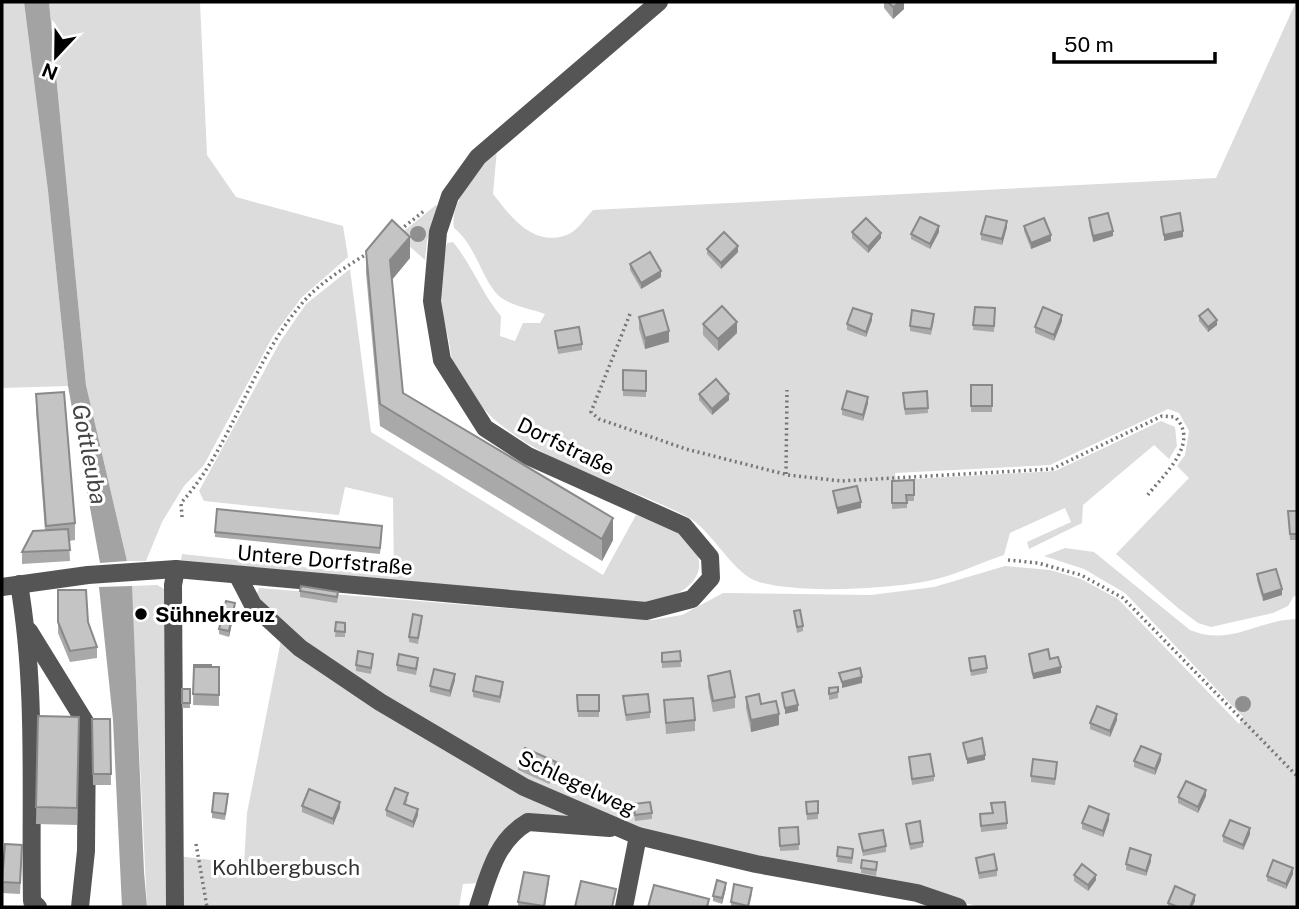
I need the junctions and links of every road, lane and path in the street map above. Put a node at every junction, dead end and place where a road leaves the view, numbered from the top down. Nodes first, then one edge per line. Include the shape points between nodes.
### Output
1 (659, 2) edge
2 (450, 196) junction
3 (393, 236) edge
4 (372, 250) edge
5 (630, 314) dead end
6 (787, 390) dead end
7 (786, 474) junction
8 (1147, 496) dead end
9 (182, 517) dead end
10 (1008, 560) dead end
11 (176, 569) junction
12 (238, 576) junction
13 (10, 585) edge
14 (646, 611) joint
15 (27, 628) junction
16 (1297, 776) edge
17 (615, 826) junction
18 (194, 835) dead end
19 (638, 836) junction
20 (38, 907) edge
21 (80, 907) edge
22 (175, 907) edge
23 (207, 907) edge
24 (478, 907) edge
25 (624, 907) edge
26 (958, 907) edge

1 - 2 street, Dorfstraße via 478,157
2 - 3 path
2 - 14 street, Dorfstraße via 438,232 432,301 442,360 485,428 528,456 684,526 710,556 710,578 692,599
4 - 9 path via 328,279 276,340 208,468 181,503
5 - 7 path via 591,412 599,419 686,449
6 - 7 path
7 - 8 path via 841,481 1052,469 1162,416 1175,417 1184,431 1183,447
10 - 16 path via 1081,575 1123,598
11 - 12 street, Untere Dorfstraße
11 - 13 street, Untere Dorfstraße
11 - 22 street
12 - 14 street, Untere Dorfstraße
12 - 17 street, Schlegelweg via 253,605 290,639 380,702 524,787
13 - 15 street
15 - 20 street via 33,740 32,901
15 - 21 street via 88,725 86,851
17 - 19 street, Schlegelweg
17 - 24 street via 528,822 500,848
18 - 23 path
19 - 25 street
19 - 26 street, Schlegelweg via 756,864 917,893

